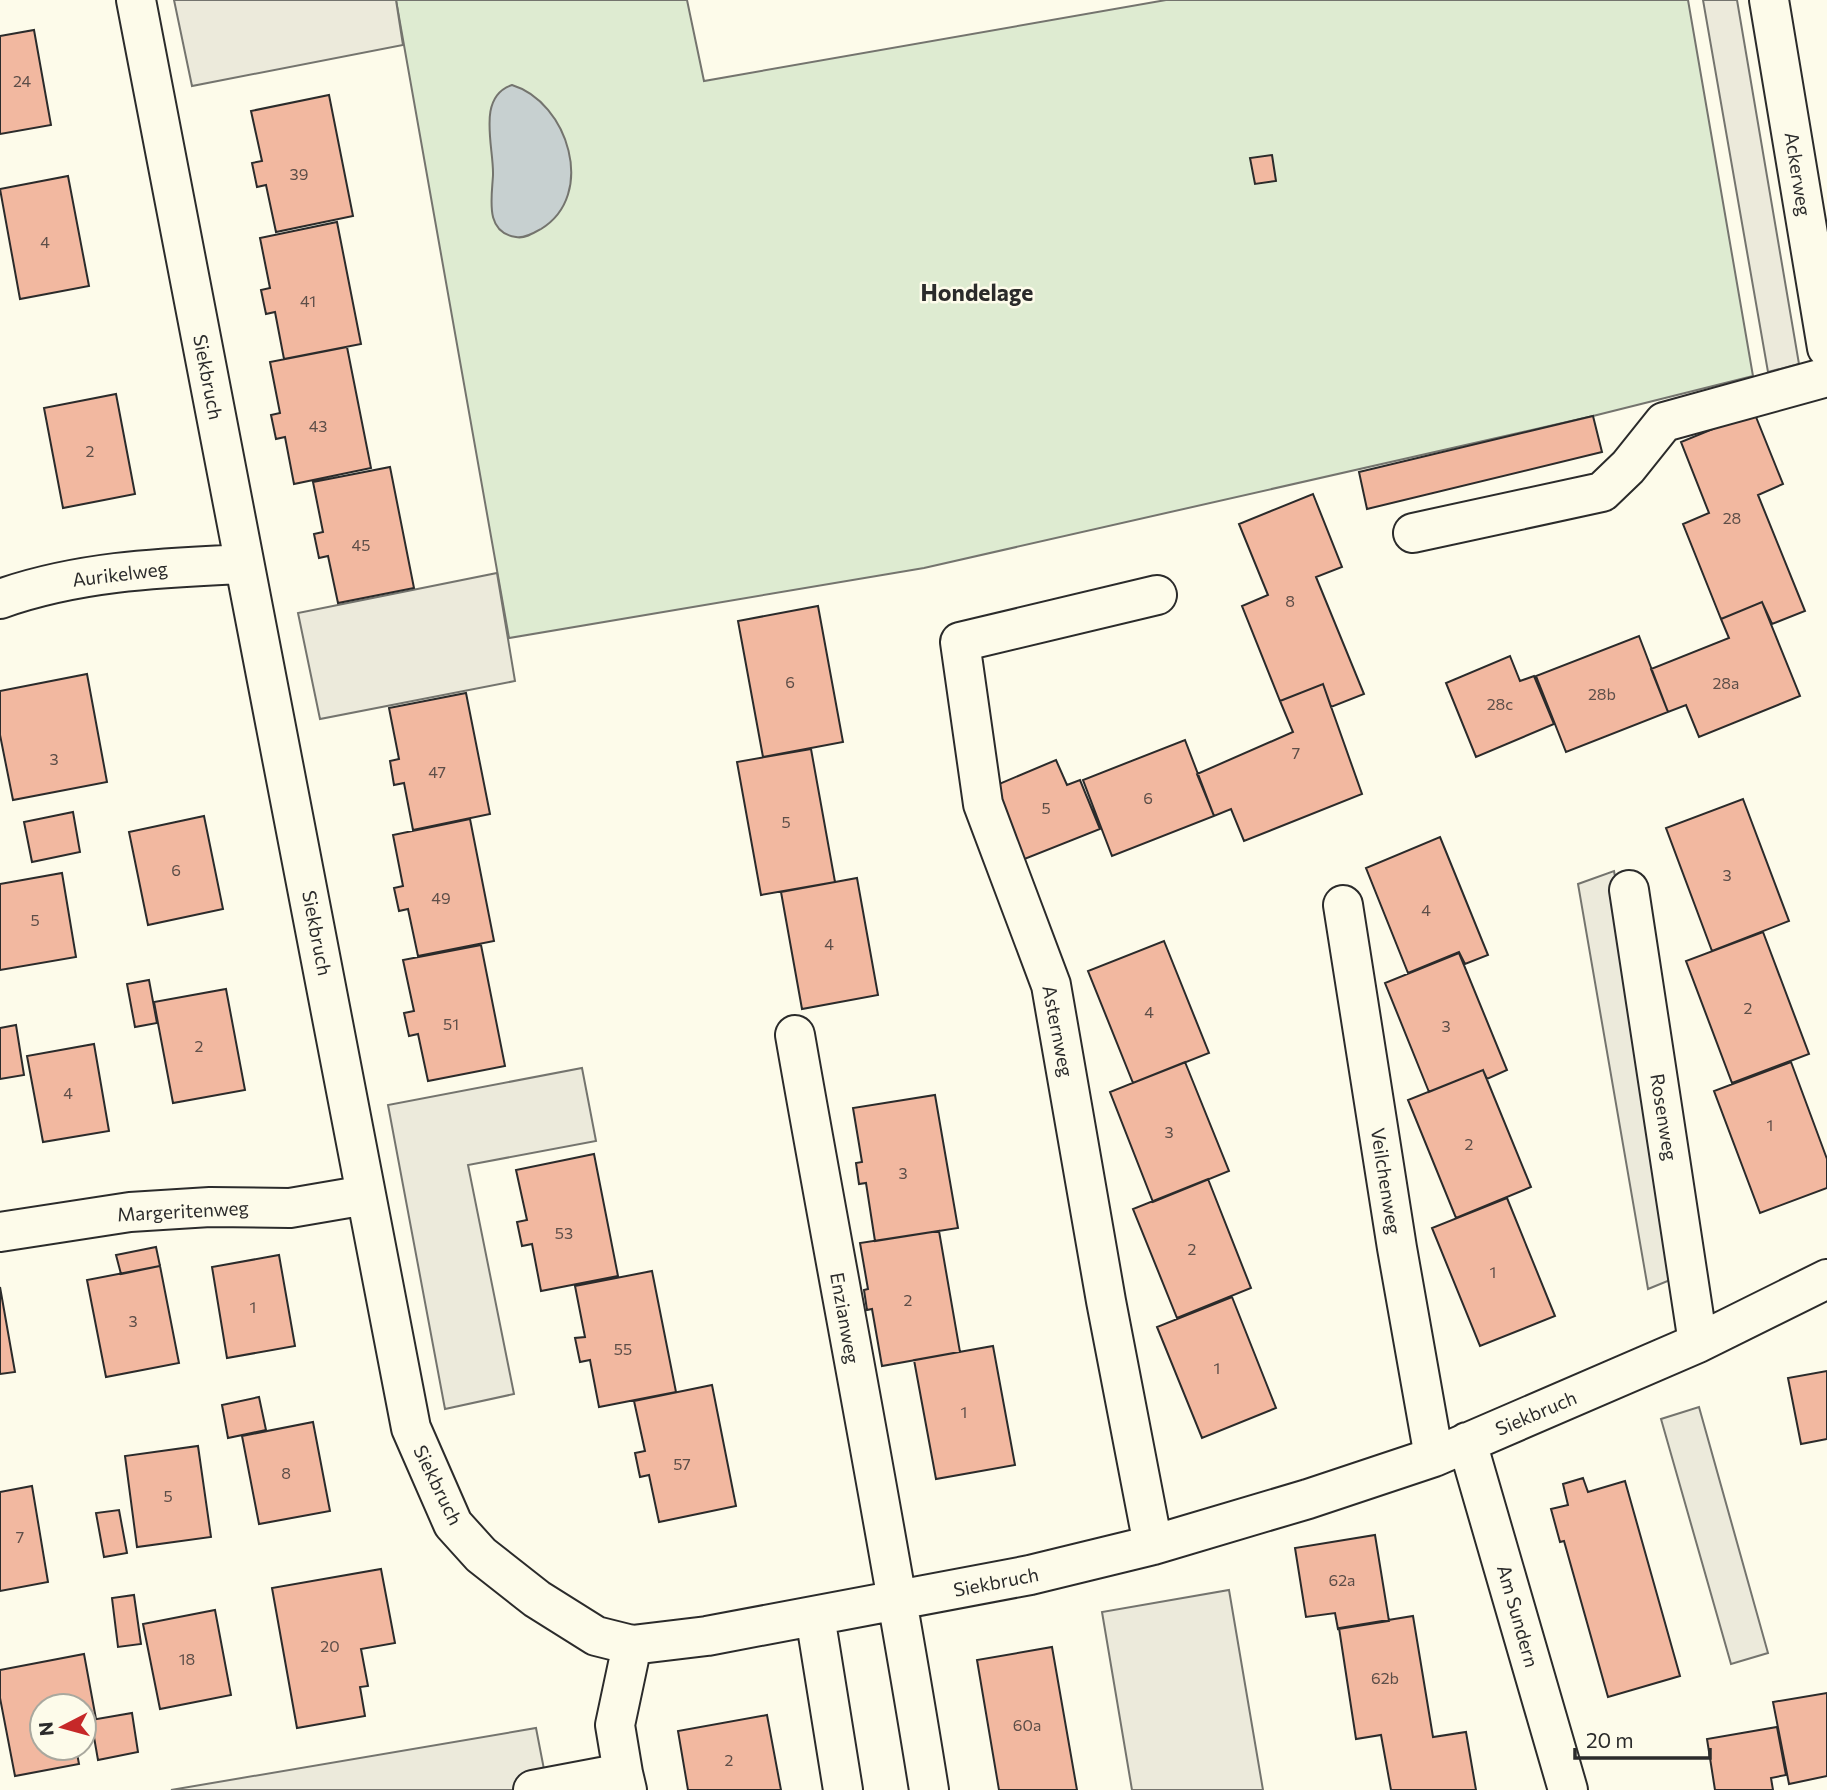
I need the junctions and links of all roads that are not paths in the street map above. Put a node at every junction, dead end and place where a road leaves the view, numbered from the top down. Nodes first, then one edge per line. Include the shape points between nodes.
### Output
1 (136, 0) edge
2 (1769, 0) edge
3 (1826, 334) edge
4 (1827, 377) edge
5 (1413, 533) dead end
6 (244, 564) junction
7 (1157, 595) dead end
8 (0, 599) edge
9 (1629, 890) dead end
10 (1343, 905) dead end
11 (795, 1035) dead end
12 (366, 1195) junction
13 (0, 1232) edge
14 (1827, 1279) edge
15 (1698, 1343) junction
16 (1451, 1450) junction
17 (1153, 1545) junction
18 (899, 1601) junction
19 (815, 1616) junction
20 (632, 1645) junction
21 (625, 1782) edge
22 (533, 1790) edge
23 (843, 1790) edge
24 (929, 1790) edge
25 (1568, 1790) edge

1 - 6 street, Siekbruch
2 - 3 street, Ackerweg
4 - 5 street via 1664,422 1602,492
6 - 8 street, Aurikelweg via 129,570 43,584
6 - 12 street, Siekbruch
7 - 17 street, Asternweg via 960,642 983,804 1051,985
9 - 15 street, Rosenweg
10 - 16 street, Veilchenweg via 1397,1248
11 - 18 street, Enzianweg
12 - 13 street, Margeritenweg via 290,1208 130,1212
12 - 20 street, Siekbruch via 411,1428 453,1524 481,1555 537,1599 596,1636
14 - 15 street, Siekbruch
15 - 16 street, Siekbruch
16 - 17 street, Siekbruch
16 - 25 street, Am Sundern
17 - 18 street, Siekbruch
18 - 19 street, Siekbruch
18 - 24 street, Enzianweg
19 - 20 street, Siekbruch
19 - 23 street
20 - 21 street via 615,1725
21 - 22 street

